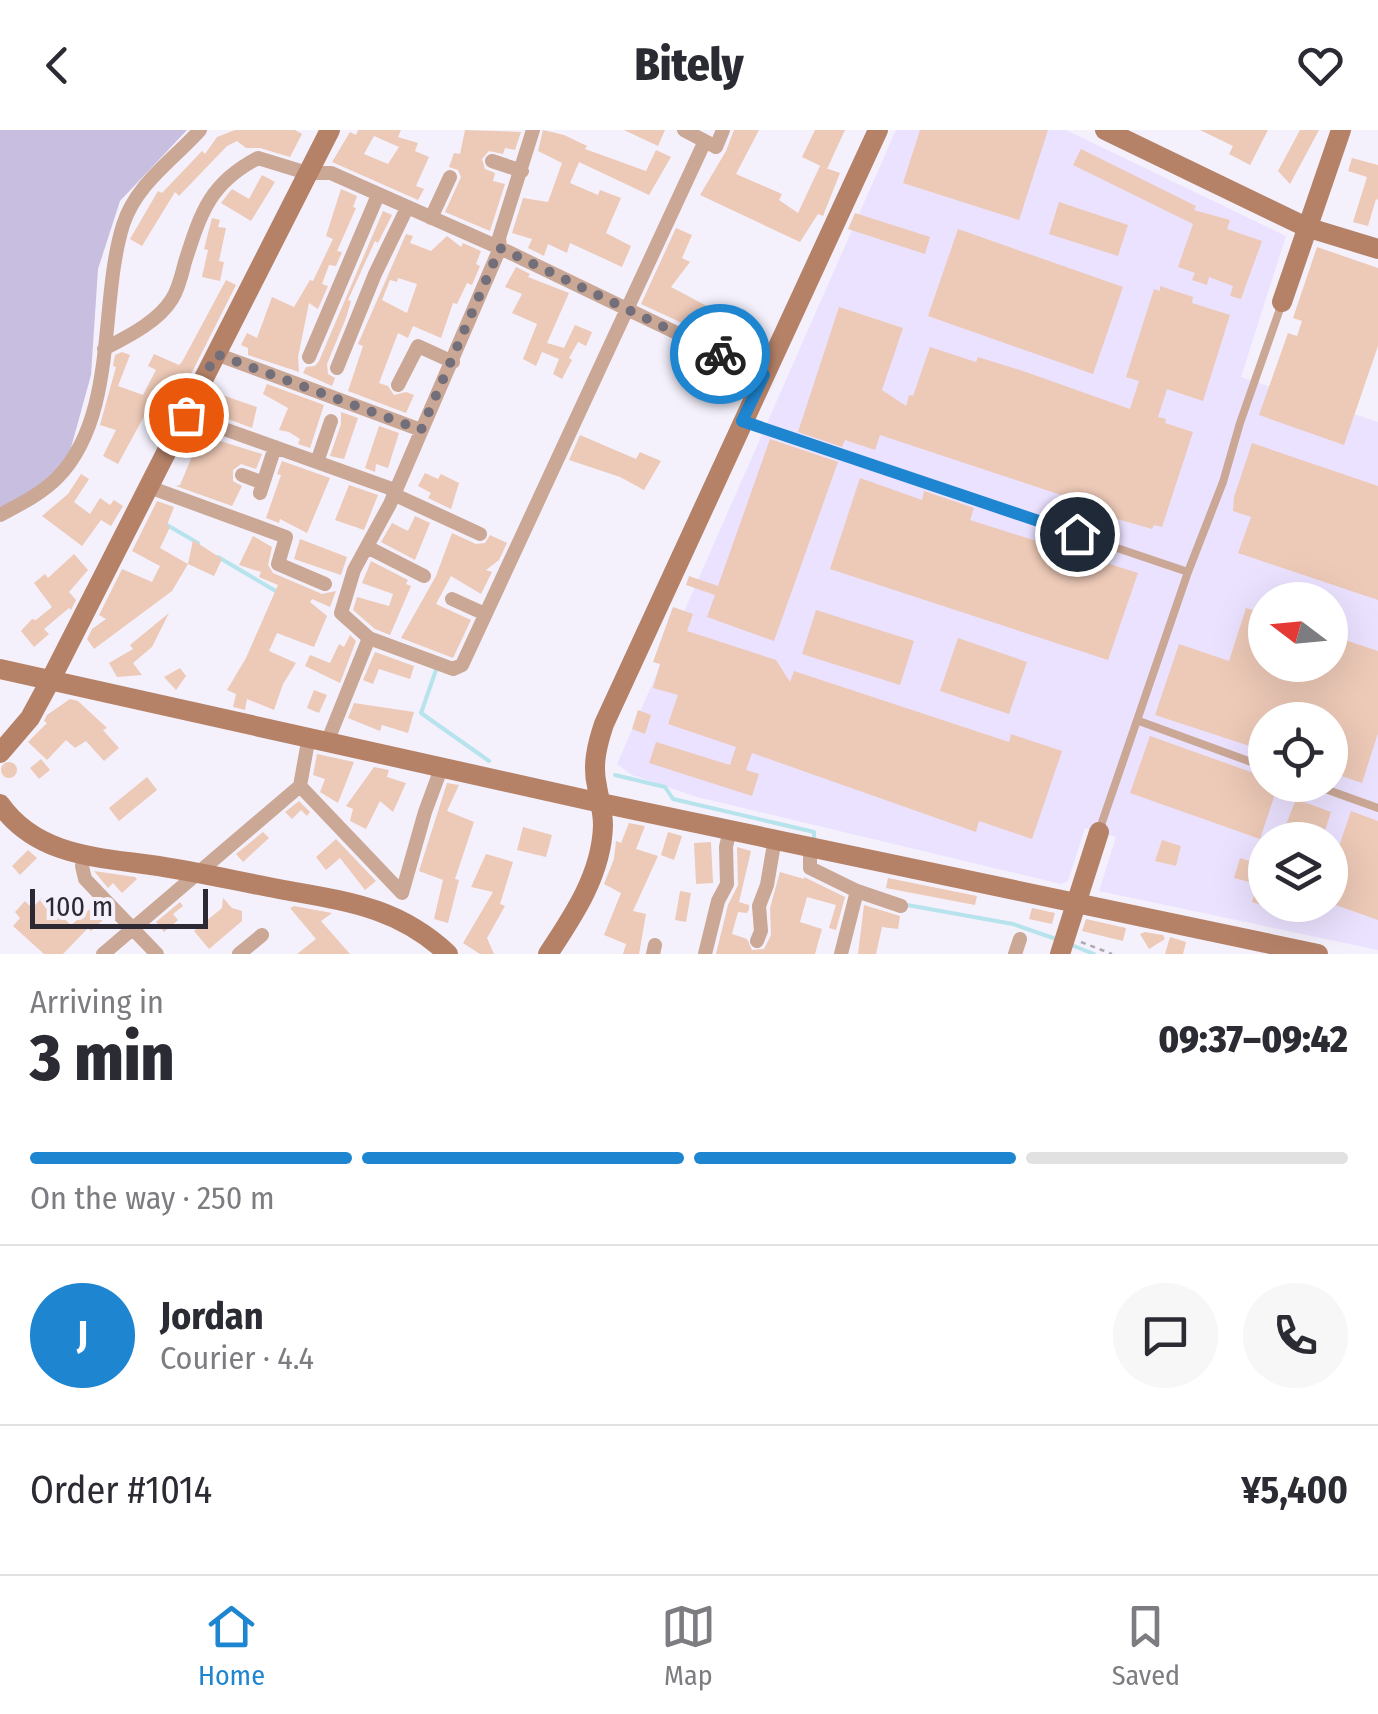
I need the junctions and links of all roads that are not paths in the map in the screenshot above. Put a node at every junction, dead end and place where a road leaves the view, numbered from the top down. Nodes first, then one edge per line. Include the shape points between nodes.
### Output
1 (200, 130) edge
2 (330, 130) edge
3 (533, 130) edge
4 (684, 130) edge
5 (724, 130) edge
6 (878, 130) edge
7 (1105, 130) edge
8 (1340, 130) edge
9 (705, 142) junction
10 (492, 161) dead end
11 (522, 171) junction
12 (307, 172) junction
13 (450, 177) dead end
14 (378, 195) junction
15 (407, 208) junction
16 (431, 218) junction
17 (1306, 227) junction
18 (500, 248) junction
19 (1378, 249) edge
20 (1282, 302) joint
21 (626, 308) junction
22 (104, 349) junction
23 (216, 354) junction
24 (309, 357) dead end
25 (453, 362) junction
26 (337, 368) dead end
27 (764, 375) junction
28 (398, 385) dead end
29 (186, 415) junction
30 (742, 421) junction
31 (331, 422) dead end
32 (421, 430) junction
33 (275, 447) junction
34 (316, 462) junction
35 (242, 475) dead end
36 (149, 488) junction
37 (394, 492) junction
38 (0, 515) edge
39 (480, 534) dead end
40 (366, 547) junction
41 (1188, 572) junction
42 (424, 576) dead end
43 (325, 584) dead end
44 (452, 598) dead end
45 (485, 614) junction
46 (368, 641) junction
47 (0, 668) edge
48 (50, 681) junction
49 (1139, 721) junction
50 (318, 738) junction
51 (0, 753) edge
52 (1248, 761) edge
53 (442, 766) junction
54 (300, 786) junction
55 (1348, 797) edge
56 (601, 803) junction
57 (0, 804) edge
58 (1378, 808) edge
59 (730, 829) junction
60 (1099, 832) joint
61 (776, 838) junction
62 (810, 846) junction
63 (84, 856) junction
64 (200, 874) junction
65 (858, 891) junction
66 (1076, 901) junction
67 (901, 906) dead end
68 (134, 930) junction
69 (262, 935) dead end
70 (757, 942) dead end
71 (1063, 945) edge
72 (1240, 946) edge
73 (103, 954) edge
74 (156, 954) edge
75 (238, 954) edge
76 (448, 954) edge
77 (548, 954) edge
78 (705, 954) edge
79 (841, 954) edge
80 (1318, 954) edge

1 - 22 street via 153,176 124,224
2 - 12 street
3 - 11 street
4 - 9 street
5 - 9 street via 716,146
6 - 27 street
7 - 17 street
8 - 17 street
9 - 21 street
10 - 11 street
11 - 18 street
12 - 14 street via 331,174
12 - 22 street via 258,158 235,170 199,216 172,299
12 - 23 street
13 - 16 street
14 - 15 street
14 - 24 street
15 - 16 street
15 - 26 street
16 - 18 street
17 - 19 street
17 - 20 street
18 - 21 street
18 - 25 street
20 - 41 lane
21 - 27 street
21 - 45 street
22 - 38 street via 77,450 58,477
23 - 29 street
23 - 32 street
25 - 28 street via 418,346
25 - 32 street
27 - 30 street
29 - 33 street
29 - 36 street
30 - 41 lane
30 - 56 street via 604,724 596,750
31 - 34 street
32 - 37 street
33 - 34 street
33 - 35 street via 261,488
34 - 37 street
36 - 43 street via 286,537 278,564
36 - 48 street
37 - 39 street
37 - 40 street
40 - 42 street
40 - 46 street via 342,613
41 - 49 lane
44 - 45 street
45 - 46 street via 462,665 453,669
46 - 50 street
47 - 48 street
48 - 50 street
48 - 51 street
49 - 52 lane
49 - 60 lane
50 - 53 street
50 - 54 street
53 - 54 street via 402,893
53 - 56 street
54 - 64 street
55 - 58 lane
56 - 59 street
56 - 77 street via 599,862
57 - 63 street via 26,832
59 - 61 street
59 - 78 street via 727,884
60 - 66 street
61 - 62 street
61 - 70 street via 758,906
62 - 65 street via 810,868
62 - 66 street
63 - 64 street
63 - 68 street via 86,878
64 - 68 street
64 - 76 street via 347,899 419,931
65 - 67 street
65 - 79 street
66 - 71 street
66 - 72 street
68 - 73 street
68 - 74 street
69 - 75 street
72 - 80 street

